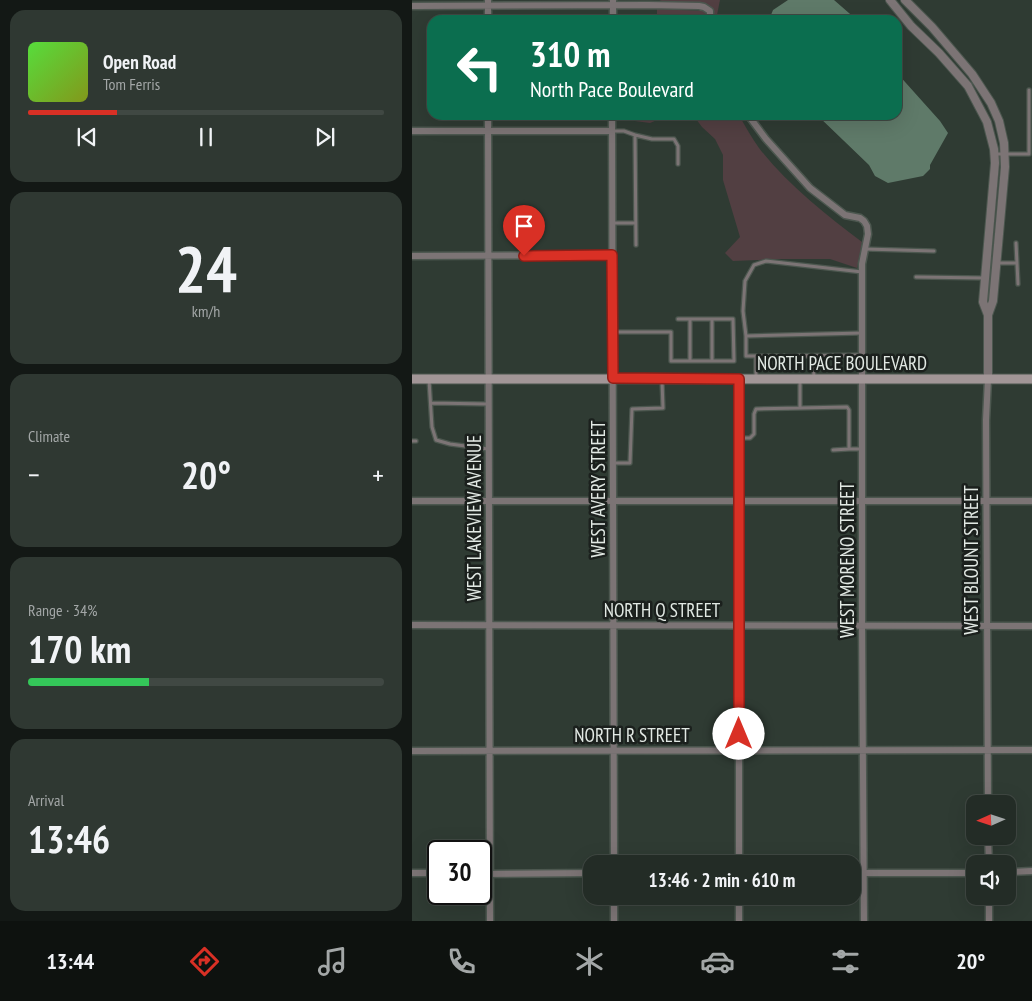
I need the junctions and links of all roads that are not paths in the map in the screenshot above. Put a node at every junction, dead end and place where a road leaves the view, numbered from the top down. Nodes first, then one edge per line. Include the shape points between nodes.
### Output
1 (890, 0) edge
2 (905, 0) edge
3 (488, 3) edge
4 (613, 3) edge
5 (705, 3) edge
6 (412, 6) edge
7 (710, 15) edge
8 (977, 81) junction
9 (968, 86) junction
10 (1029, 90) dead end
11 (488, 120) edge
12 (612, 120) edge
13 (752, 120) edge
14 (412, 131) edge
15 (488, 131) junction
16 (612, 131) junction
17 (635, 135) junction
18 (994, 154) junction
19 (1004, 154) junction
20 (678, 164) dead end
21 (992, 201) junction
22 (1003, 202) junction
23 (613, 223) junction
24 (636, 223) junction
25 (1016, 243) dead end
26 (636, 245) dead end
27 (865, 249) junction
28 (934, 251) dead end
29 (612, 255) junction
30 (412, 256) edge
31 (489, 256) junction
32 (996, 263) junction
33 (1017, 263) junction
34 (862, 272) junction
35 (916, 277) dead end
36 (985, 278) junction
37 (1018, 284) dead end
38 (988, 316) junction
39 (678, 319) dead end
40 (690, 319) junction
41 (712, 319) junction
42 (612, 332) junction
43 (863, 333) junction
44 (746, 336) junction
45 (863, 355) junction
46 (756, 356) junction
47 (813, 356) junction
48 (690, 361) junction
49 (712, 361) junction
50 (613, 378) junction
51 (662, 378) junction
52 (412, 379) edge
53 (429, 379) junction
54 (489, 379) junction
55 (739, 379) junction
56 (756, 379) junction
57 (800, 379) junction
58 (814, 379) junction
59 (862, 379) junction
60 (988, 379) junction
61 (1032, 379) edge
62 (431, 403) junction
63 (489, 404) junction
64 (800, 408) junction
65 (738, 438) junction
66 (489, 449) junction
67 (849, 449) junction
68 (862, 449) junction
69 (833, 450) dead end
70 (613, 463) junction
71 (987, 501) junction
72 (1032, 501) edge
73 (412, 502) edge
74 (489, 502) junction
75 (613, 502) junction
76 (738, 502) junction
77 (862, 502) junction
78 (412, 625) edge
79 (489, 625) junction
80 (613, 625) junction
81 (739, 625) junction
82 (862, 625) junction
83 (988, 626) junction
84 (1032, 626) edge
85 (489, 750) junction
86 (614, 750) junction
87 (739, 750) junction
88 (863, 750) junction
89 (988, 750) junction
90 (1032, 750) edge
91 (412, 751) edge
92 (988, 795) edge
93 (490, 840) edge
94 (614, 855) edge
95 (739, 855) edge
96 (1032, 871) edge
97 (1016, 872) edge
98 (412, 873) edge
99 (583, 873) edge
100 (864, 873) junction
101 (966, 873) edge
102 (427, 874) edge
103 (492, 874) edge
104 (490, 905) edge
105 (614, 905) edge
106 (739, 905) edge
107 (989, 905) edge
108 (490, 921) edge
109 (614, 921) edge
110 (739, 921) edge
111 (864, 921) edge
112 (989, 921) edge

1 - 9 street, WEST BLOUNT STREET
2 - 8 street, WEST BLOUNT STREET
3 - 4 street
3 - 6 street
4 - 5 street
5 - 7 street
8 - 9 street
8 - 19 street, WEST BLOUNT STREET via 999,121
9 - 18 street, WEST BLOUNT STREET via 987,122
10 - 19 lane via 1029,154
11 - 15 street, WEST LAKEVIEW AVENUE
12 - 16 street, WEST AVERY STREET
13 - 27 street, WEST MORENO STREET via 800,178 828,204 845,215 860,218 867,226
14 - 15 street
15 - 16 street
15 - 31 street, WEST LAKEVIEW AVENUE
16 - 17 lane
16 - 23 street, WEST AVERY STREET
17 - 20 lane via 674,139 678,146
17 - 24 lane
18 - 19 lane
18 - 21 street, WEST BLOUNT STREET
19 - 22 street, WEST BLOUNT STREET
21 - 22 street
21 - 36 street, WEST BLOUNT STREET
22 - 32 street, WEST BLOUNT STREET
23 - 24 lane
23 - 29 street, WEST AVERY STREET
24 - 26 lane
25 - 33 lane
27 - 28 lane
27 - 34 street, WEST MORENO STREET
29 - 31 street
29 - 42 street, WEST AVERY STREET
30 - 31 street
31 - 54 street, WEST LAKEVIEW AVENUE
32 - 33 lane
32 - 38 street, WEST BLOUNT STREET via 993,301
33 - 37 lane
34 - 43 street, WEST MORENO STREET
34 - 44 lane via 766,261 754,264 744,281
35 - 36 lane
36 - 38 street, WEST BLOUNT STREET via 983,302
38 - 60 street, WEST BLOUNT STREET
39 - 40 lane
40 - 41 lane
40 - 48 lane
41 - 49 lane
41 - 49 lane via 733,319 734,361
42 - 48 lane via 671,332 671,361
42 - 50 street, WEST AVERY STREET
43 - 44 lane
43 - 45 street, WEST MORENO STREET
44 - 46 lane via 746,356
45 - 47 lane
45 - 59 street, WEST MORENO STREET
46 - 47 lane
46 - 56 lane
47 - 58 lane
48 - 49 lane
50 - 51 main road, NORTH PACE BOULEVARD
50 - 54 main road, NORTH PACE BOULEVARD
50 - 70 street, WEST AVERY STREET
51 - 55 main road, NORTH PACE BOULEVARD
51 - 70 lane via 663,408 632,409 630,462
52 - 53 main road, NORTH PACE BOULEVARD
53 - 54 main road, NORTH PACE BOULEVARD
53 - 62 lane
54 - 63 street, WEST LAKEVIEW AVENUE
55 - 56 main road, NORTH PACE BOULEVARD
55 - 65 street
56 - 57 main road, NORTH PACE BOULEVARD
57 - 58 main road, NORTH PACE BOULEVARD
57 - 64 lane
58 - 59 main road, NORTH PACE BOULEVARD
59 - 60 main road, NORTH PACE BOULEVARD
59 - 68 street, WEST MORENO STREET
60 - 61 main road, NORTH PACE BOULEVARD
60 - 71 street, WEST BLOUNT STREET
62 - 63 lane
62 - 66 lane via 436,440
63 - 66 street, WEST LAKEVIEW AVENUE
64 - 65 lane via 756,409 754,434 750,438
64 - 67 lane via 847,407
65 - 76 street
66 - 74 street, WEST LAKEVIEW AVENUE
67 - 68 lane
67 - 69 lane
68 - 77 street, WEST MORENO STREET
70 - 75 street, WEST AVERY STREET
71 - 72 street
71 - 77 street
71 - 83 street, WEST BLOUNT STREET
73 - 74 street
74 - 75 street
74 - 79 street, WEST LAKEVIEW AVENUE
75 - 76 street
75 - 80 street, WEST AVERY STREET
76 - 77 street
76 - 81 street
77 - 82 street, WEST MORENO STREET
78 - 79 street, NORTH Q STREET
79 - 80 street, NORTH Q STREET
79 - 85 street, WEST LAKEVIEW AVENUE
80 - 81 street, NORTH Q STREET
80 - 86 street, WEST AVERY STREET
81 - 82 street, NORTH Q STREET
81 - 87 street
82 - 83 street, NORTH Q STREET
82 - 88 street, WEST MORENO STREET
83 - 84 street, NORTH Q STREET
83 - 89 street, WEST BLOUNT STREET
85 - 86 street, NORTH R STREET
85 - 91 street, NORTH R STREET
85 - 93 street, WEST LAKEVIEW AVENUE
86 - 87 street, NORTH R STREET
86 - 94 street, WEST AVERY STREET
87 - 88 street, NORTH R STREET
87 - 95 street
88 - 89 street, NORTH R STREET
88 - 100 street, WEST MORENO STREET
89 - 90 street, NORTH R STREET
89 - 92 street, WEST BLOUNT STREET
96 - 97 street
98 - 102 street
99 - 103 street
100 - 101 street
100 - 111 street, WEST MORENO STREET
104 - 108 street, WEST LAKEVIEW AVENUE
105 - 109 street
106 - 110 street
107 - 112 street

